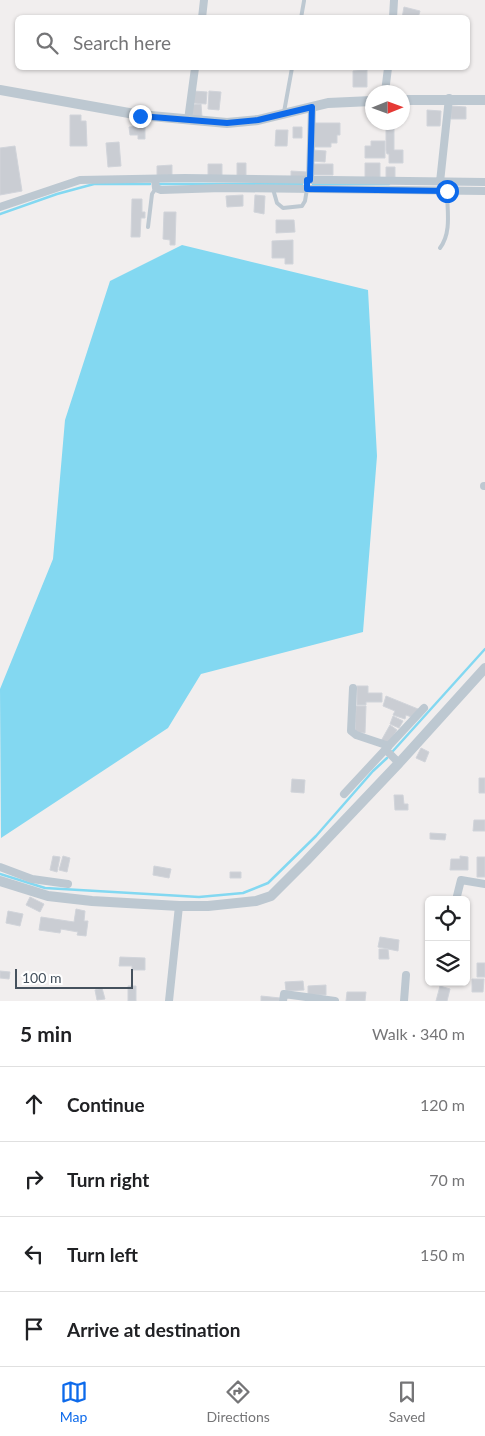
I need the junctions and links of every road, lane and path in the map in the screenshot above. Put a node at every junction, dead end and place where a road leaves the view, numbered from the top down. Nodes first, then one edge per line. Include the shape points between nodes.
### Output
1 (204, 0) edge
2 (394, 0) edge
3 (304, 1) dead end
4 (202, 15) edge
5 (302, 15) edge
6 (393, 15) edge
7 (195, 70) edge
8 (292, 70) edge
9 (388, 70) edge
10 (386, 85) edge
11 (0, 90) edge
12 (449, 98) junction
13 (410, 100) edge
14 (485, 100) edge
15 (365, 101) edge
16 (312, 107) junction
17 (284, 114) junction
18 (188, 120) junction
19 (155, 179) junction
20 (309, 180) junction
21 (440, 182) junction
22 (485, 182) edge
23 (156, 188) junction
24 (273, 189) junction
25 (307, 189) junction
26 (447, 191) junction
27 (485, 192) edge
28 (0, 207) edge
29 (148, 227) dead end
30 (440, 248) dead end
31 (485, 668) edge
32 (353, 688) dead end
33 (424, 708) dead end
34 (387, 748) junction
35 (399, 763) junction
36 (344, 794) dead end
37 (0, 867) edge
38 (0, 881) edge
39 (68, 884) dead end
40 (485, 884) edge
41 (457, 896) edge
42 (179, 906) junction
43 (406, 975) dead end
44 (169, 1001) edge
45 (283, 1001) edge
46 (335, 1001) edge
47 (404, 1001) edge

1 - 4 street
2 - 6 street
3 - 5 lane
7 - 18 street
8 - 17 lane
9 - 10 street
11 - 18 street via 140,116
12 - 13 street
12 - 14 street
12 - 21 street
15 - 16 street
16 - 17 street
16 - 20 street
17 - 18 street via 227,123
19 - 20 street
19 - 23 street
19 - 28 street via 80,180
20 - 21 street
20 - 25 street
21 - 22 street
23 - 24 street
23 - 29 lane via 152,194
24 - 25 street
24 - 25 lane via 283,208 302,206
25 - 26 street
26 - 27 street
26 - 30 lane via 448,230
31 - 35 street
32 - 34 street via 351,731
33 - 34 street
34 - 35 street
34 - 36 street
35 - 42 street via 270,896 256,901
37 - 39 street via 32,878
38 - 42 street via 48,896
40 - 41 street via 461,880
42 - 44 street
43 - 47 street
45 - 46 street via 284,994

